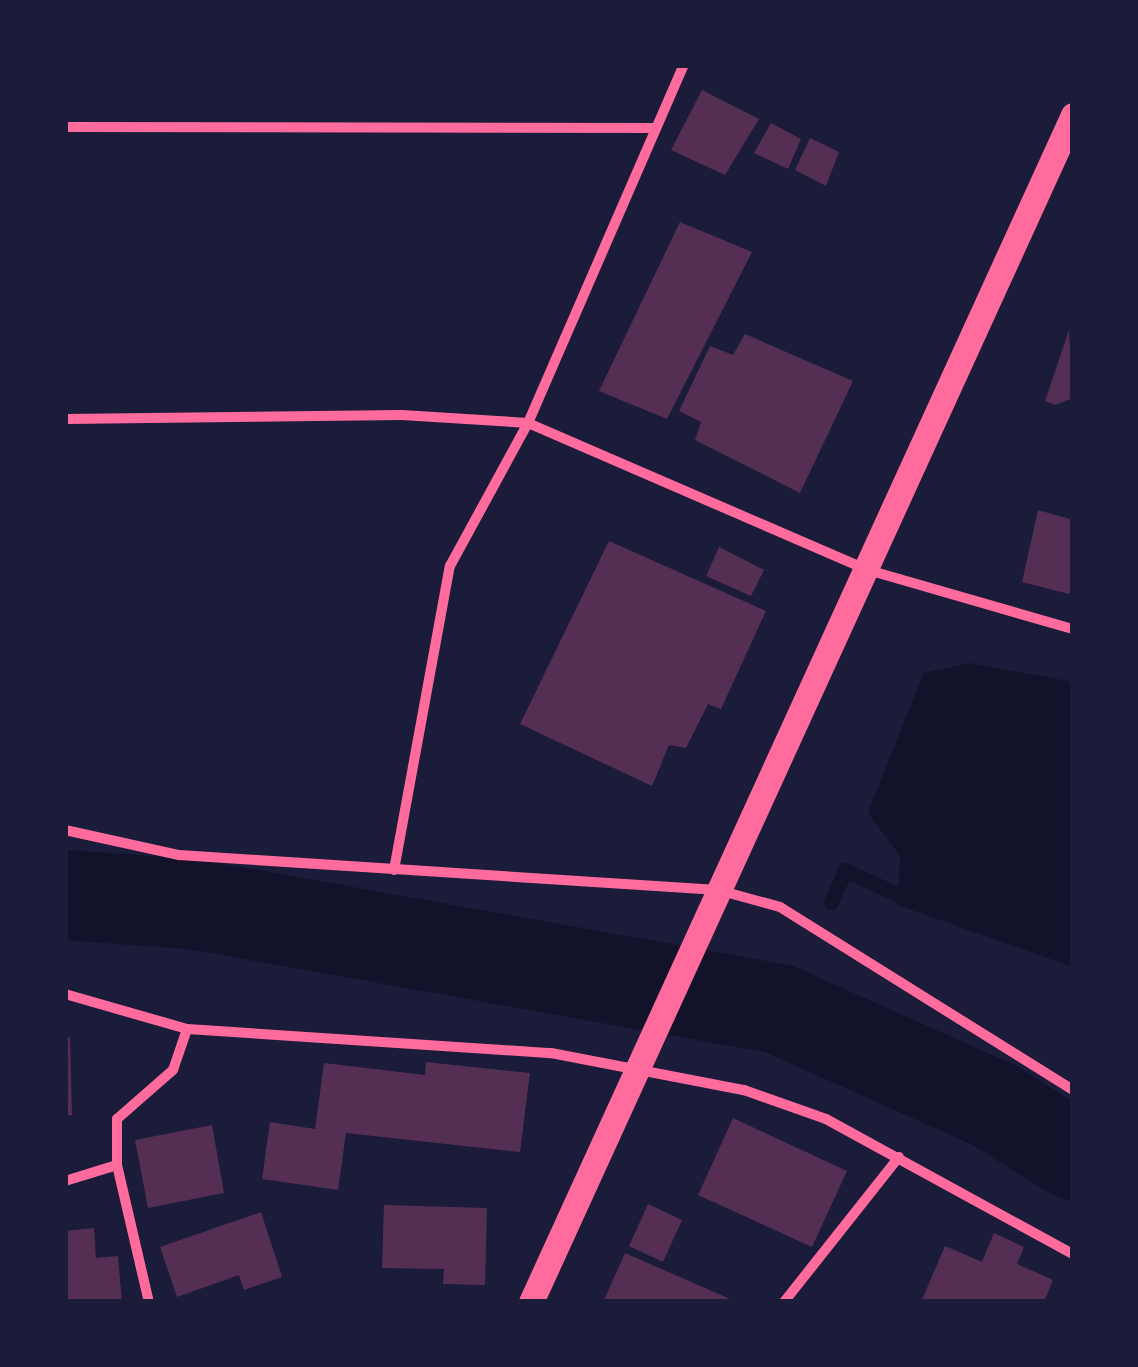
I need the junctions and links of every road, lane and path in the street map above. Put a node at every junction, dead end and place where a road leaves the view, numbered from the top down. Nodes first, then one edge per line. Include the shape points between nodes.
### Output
1 (684, 65) edge
2 (1073, 115) edge
3 (65, 127) edge
4 (656, 128) junction
5 (65, 419) edge
6 (528, 423) junction
7 (868, 570) junction
8 (1073, 629) edge
9 (65, 830) edge
10 (394, 870) junction
11 (718, 890) junction
12 (65, 994) edge
13 (187, 1029) junction
14 (646, 1056) junction
15 (1073, 1090) edge
16 (898, 1157) junction
17 (117, 1166) junction
18 (65, 1181) edge
19 (1073, 1254) edge
20 (150, 1302) edge
21 (531, 1302) edge
22 (784, 1302) edge

1 - 4 street
2 - 7 main road
3 - 4 street
4 - 6 street
5 - 6 street via 402,415
6 - 7 street
6 - 10 street via 450,566
7 - 8 street
7 - 11 main road
9 - 10 street via 179,855
10 - 11 street
11 - 14 main road
11 - 15 street via 780,907
12 - 13 street
13 - 14 street
13 - 17 street via 172,1070 116,1120
14 - 16 street via 826,1118
14 - 21 main road
16 - 19 street
16 - 22 street
17 - 18 street
17 - 20 street

